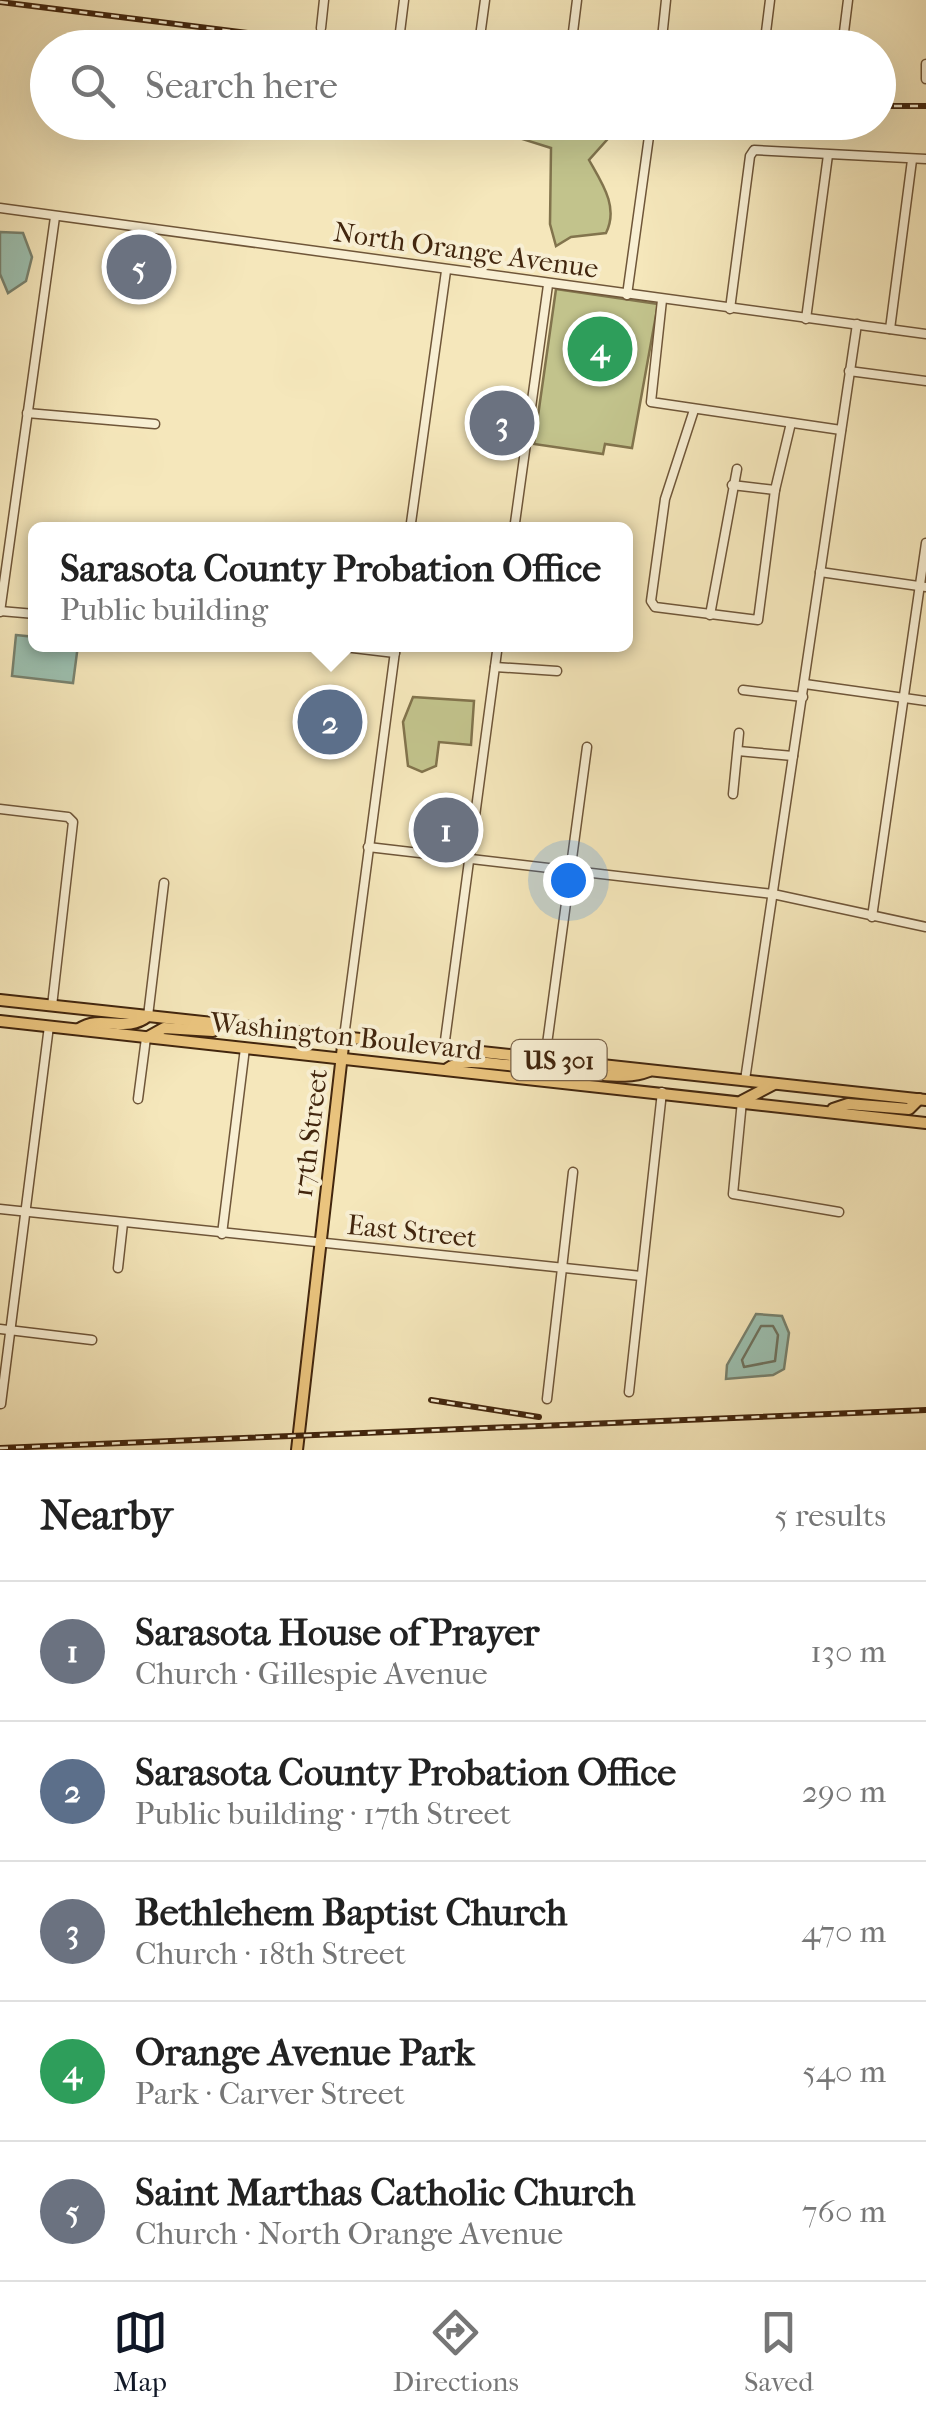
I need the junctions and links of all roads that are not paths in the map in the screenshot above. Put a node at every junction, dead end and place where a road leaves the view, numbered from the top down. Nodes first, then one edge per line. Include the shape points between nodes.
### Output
1 (324, 0) edge
2 (404, 0) edge
3 (485, 0) edge
4 (577, 0) edge
5 (666, 0) edge
6 (770, 0) edge
7 (848, 0) edge
8 (321, 28) dead end
9 (400, 30) edge
10 (481, 30) edge
11 (573, 30) edge
12 (662, 30) edge
13 (766, 30) edge
14 (844, 30) edge
15 (926, 64) edge
16 (926, 79) edge
17 (649, 140) edge
18 (828, 154) junction
19 (926, 159) edge
20 (912, 160) junction
21 (0, 208) edge
22 (56, 217) junction
23 (446, 271) junction
24 (548, 285) junction
25 (628, 295) junction
26 (662, 300) junction
27 (730, 309) junction
28 (806, 319) junction
29 (856, 324) junction
30 (890, 329) junction
31 (926, 334) edge
32 (849, 372) junction
33 (926, 382) edge
34 (694, 410) junction
35 (27, 412) junction
36 (790, 423) junction
37 (155, 424) dead end
38 (840, 430) junction
39 (737, 470) dead end
40 (732, 485) junction
41 (774, 490) junction
42 (411, 522) edge
43 (515, 522) edge
44 (926, 543) edge
45 (820, 572) junction
46 (923, 586) edge
47 (0, 611) edge
48 (28, 613) edge
49 (710, 615) junction
50 (395, 652) edge
51 (497, 652) edge
52 (495, 667) junction
53 (556, 672) dead end
54 (805, 684) junction
55 (743, 690) dead end
56 (803, 697) junction
57 (905, 698) junction
58 (926, 701) edge
59 (739, 733) dead end
60 (587, 748) dead end
61 (738, 751) junction
62 (793, 756) junction
63 (732, 794) dead end
64 (0, 809) edge
65 (368, 847) junction
66 (469, 860) junction
67 (572, 871) junction
68 (164, 883) dead end
69 (774, 894) junction
70 (872, 917) junction
71 (926, 927) edge
72 (0, 1000) edge
73 (52, 1006) junction
74 (148, 1016) junction
75 (0, 1021) edge
76 (220, 1024) junction
77 (48, 1026) junction
78 (78, 1030) junction
79 (344, 1037) junction
80 (146, 1038) junction
81 (244, 1048) junction
82 (444, 1048) junction
83 (545, 1058) junction
84 (341, 1059) junction
85 (446, 1070) junction
86 (650, 1070) junction
87 (549, 1080) junction
88 (745, 1080) junction
89 (775, 1084) junction
90 (662, 1092) junction
91 (720, 1098) junction
92 (138, 1099) dead end
93 (922, 1100) edge
94 (742, 1101) junction
95 (828, 1111) junction
96 (923, 1120) edge
97 (573, 1172) dead end
98 (0, 1209) edge
99 (24, 1212) junction
100 (840, 1212) dead end
101 (123, 1223) junction
102 (222, 1234) junction
103 (319, 1245) junction
104 (118, 1268) dead end
105 (561, 1269) junction
106 (641, 1276) junction
107 (5, 1329) edge
108 (92, 1340) dead end
109 (629, 1392) dead end
110 (547, 1398) dead end
111 (1, 1404) edge
112 (297, 1450) edge

1 - 8 street
2 - 9 street
3 - 10 street
4 - 11 street
5 - 12 street
6 - 13 street
7 - 14 street
15 - 16 street
17 - 25 street
18 - 20 street
18 - 27 street via 754,150 750,156
18 - 28 street
19 - 20 street
20 - 30 street
21 - 22 street, North Orange Avenue
22 - 23 street, North Orange Avenue
22 - 35 street
23 - 24 street, North Orange Avenue
23 - 42 street
24 - 25 street, North Orange Avenue
24 - 43 street
25 - 26 street, North Orange Avenue
26 - 27 street, North Orange Avenue
26 - 34 street via 649,400
27 - 28 street, North Orange Avenue
28 - 29 street, North Orange Avenue
29 - 30 street, North Orange Avenue
29 - 32 street
30 - 31 street, North Orange Avenue
32 - 33 street
32 - 38 street
34 - 36 street
34 - 49 street via 664,499 653,606
35 - 37 street
35 - 47 street
36 - 38 street
36 - 41 street
38 - 45 street
39 - 40 street
40 - 41 street
40 - 49 street
41 - 49 street via 758,620
44 - 46 street
45 - 46 street
45 - 54 street
46 - 57 street
47 - 48 street
50 - 65 street, 17th Street
51 - 52 street
52 - 53 street
52 - 66 street
54 - 56 street
54 - 57 street
55 - 56 street
56 - 62 street
57 - 58 street
57 - 70 street
59 - 61 street
60 - 67 street
61 - 62 street
61 - 63 street
62 - 69 street
64 - 73 street via 72,819
65 - 66 street
65 - 79 street, 17th Street
66 - 67 street
66 - 82 street
67 - 69 street
67 - 83 street
68 - 74 street
69 - 70 street
69 - 88 street
70 - 71 street
72 - 73 main road, Washington Boulevard / US 301
73 - 74 main road, Washington Boulevard / US 301
74 - 76 main road, Washington Boulevard / US 301
74 - 78 main road via 133,1026 88,1023
75 - 77 main road, Washington Boulevard / US 301
76 - 79 main road, Washington Boulevard / US 301
76 - 80 main road via 212,1031 164,1028
77 - 78 main road, Washington Boulevard / US 301
77 - 99 street
78 - 80 main road, Washington Boulevard / US 301
79 - 82 main road, Washington Boulevard / US 301
79 - 84 main road, 17th Street
80 - 81 main road, Washington Boulevard / US 301
80 - 92 street
81 - 84 main road, Washington Boulevard / US 301
81 - 102 street
82 - 83 main road, Washington Boulevard / US 301
83 - 85 main road via 527,1069 468,1063
83 - 86 main road, Washington Boulevard / US 301
84 - 85 main road, Washington Boulevard / US 301
84 - 103 main road, 17th Street
85 - 87 main road, Washington Boulevard / US 301
86 - 87 main road via 629,1078 567,1072
86 - 88 main road, Washington Boulevard / US 301
87 - 90 main road, Washington Boulevard / US 301
88 - 89 main road, Washington Boulevard / US 301
88 - 91 main road
89 - 93 main road, Washington Boulevard / US 301
89 - 94 main road
90 - 91 main road, Washington Boulevard / US 301
90 - 106 street
91 - 94 main road, Washington Boulevard / US 301
93 - 95 main road via 908,1109 848,1104
94 - 95 main road, Washington Boulevard / US 301
94 - 100 street via 733,1194
95 - 96 main road, Washington Boulevard / US 301
97 - 105 street
98 - 99 street, East Street
99 - 101 street, East Street
99 - 107 street
101 - 102 street, East Street
101 - 104 street
102 - 103 street, East Street
103 - 105 street, East Street
103 - 112 main road, 17th Street
105 - 106 street, East Street
105 - 110 street
106 - 109 street
107 - 108 street
107 - 111 street

